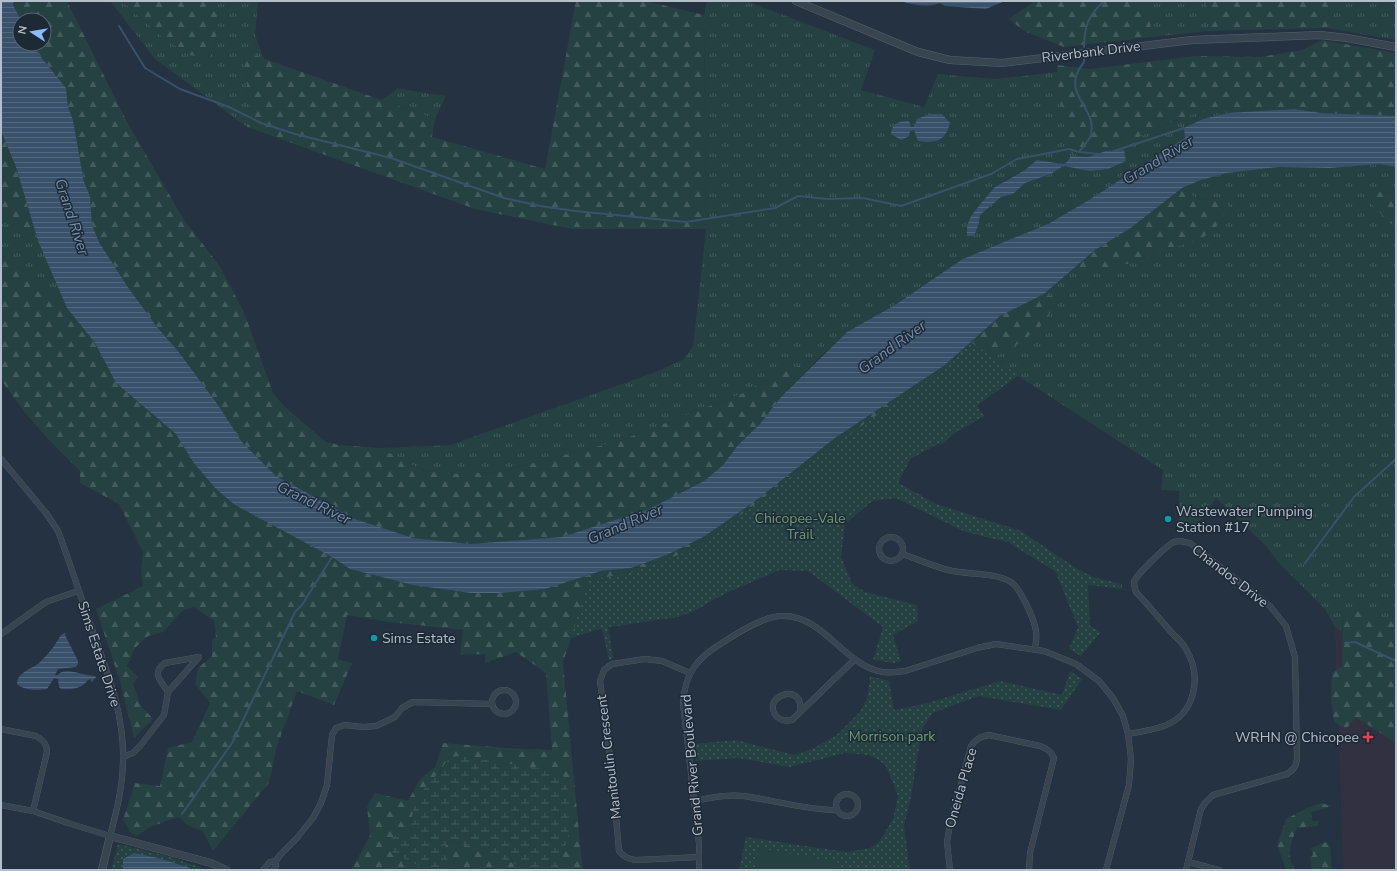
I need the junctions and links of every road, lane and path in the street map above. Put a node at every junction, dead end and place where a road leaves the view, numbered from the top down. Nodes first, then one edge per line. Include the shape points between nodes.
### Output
1 (796, 1) edge
2 (1396, 47) edge
3 (1, 459) edge
4 (902, 554) junction
5 (78, 591) junction
6 (1, 634) edge
7 (1035, 649) junction
8 (855, 659) junction
9 (690, 674) junction
10 (168, 692) junction
11 (492, 704) junction
12 (800, 711) junction
13 (1, 729) edge
14 (1128, 734) junction
15 (123, 757) junction
16 (694, 801) junction
17 (1, 805) edge
18 (837, 810) dead end
19 (33, 811) junction
20 (110, 836) junction
21 (699, 857) junction
22 (276, 861) junction
23 (1188, 862) junction
24 (102, 870) edge
25 (226, 870) edge
26 (263, 870) edge
27 (273, 870) edge
28 (699, 870) edge
29 (950, 870) edge
30 (1029, 870) edge
31 (1106, 870) edge
32 (1186, 870) edge
33 (1219, 870) edge

1 - 2 street, Riverbank Drive via 918,52 950,60 1002,63 1192,40 1312,36 1347,38
3 - 5 street, Sims Estate Drive via 55,525
4 - 4 street via 902,544 896,538 888,538 880,544 881,556 888,561 894,561
4 - 7 street via 948,570 992,576 1011,582 1022,595 1035,627
5 - 6 street via 46,602
5 - 15 street, Sims Estate Drive via 116,701 121,724
7 - 8 street, Grand River Boulevard via 996,644 895,672 872,669
7 - 14 street, Grand River Boulevard via 1068,660 1099,681 1123,716
8 - 9 street, Grand River Boulevard via 811,623 781,616 759,622 735,634 707,652
8 - 12 street
9 - 16 street, Grand River Boulevard via 684,690 683,703
9 - 21 street, Manitoulin Crescent via 662,661 645,659 612,664 604,670 600,681 619,851 629,860
10 - 10 street via 159,681 158,671 161,667 165,663 199,657
10 - 15 street via 164,715 133,753
11 - 11 street via 496,711 504,714 514,708 516,699 509,691 499,691 492,698
11 - 22 street via 413,702 402,708 395,717 376,726 344,725 336,728 332,735 327,785 321,803 313,818
12 - 12 street via 799,702 792,694 782,694 774,702 773,709 783,720 792,720
13 - 19 street via 36,736 45,744 47,752
14 - 23 street, Chandos Drive via 1165,725 1185,711 1193,694 1195,673 1186,649 1134,587 1134,581 1140,572 1166,547 1182,541 1190,544 1270,606 1286,626 1295,658 1297,757 1297,764 1287,774 1209,799 1201,810
14 - 31 street, Grand River Boulevard via 1131,760 1129,785
15 - 20 street, Sims Estate Drive via 119,802
16 - 18 street via 742,796 820,810
16 - 21 street, Grand River Boulevard
17 - 19 street
19 - 20 street
20 - 24 street, Sims Estate Drive
20 - 25 street via 211,863
21 - 28 street, Grand River Boulevard
22 - 26 street via 270,862
22 - 27 street
23 - 32 street, Chandos Drive
23 - 33 street
29 - 30 street, Oneida Place via 947,842 949,830 971,746 975,740 989,735 1046,748 1052,752 1054,758 1030,853

